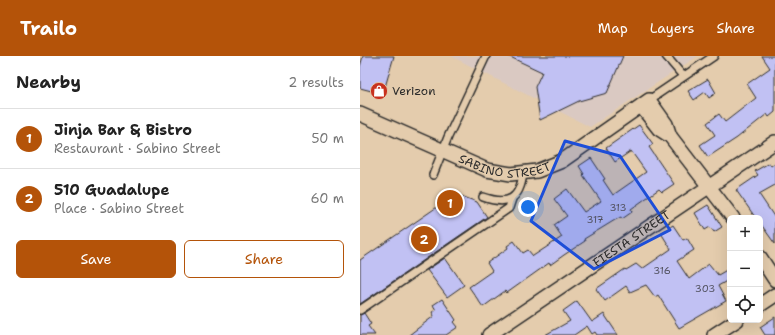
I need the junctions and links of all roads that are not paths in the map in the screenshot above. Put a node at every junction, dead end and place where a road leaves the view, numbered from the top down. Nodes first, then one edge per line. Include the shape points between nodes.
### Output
1 (486, 56) edge
2 (666, 56) edge
3 (714, 56) edge
4 (683, 76) junction
5 (645, 103) junction
6 (360, 114) edge
7 (775, 142) edge
8 (442, 150) junction
9 (523, 173) junction
10 (433, 175) dead end
11 (710, 186) junction
12 (483, 197) dead end
13 (512, 200) junction
14 (731, 215) edge
15 (763, 262) edge
16 (775, 280) edge
17 (775, 295) edge
18 (763, 303) edge
19 (360, 310) edge
20 (732, 323) edge
21 (489, 335) edge
22 (714, 335) edge

1 - 8 lane
2 - 4 lane
3 - 4 lane
4 - 5 lane
5 - 9 street, SABINO STREET via 562,161 537,171
5 - 11 street via 659,129 670,136
6 - 8 street, SABINO STREET
7 - 11 street, FIESTA STREET
8 - 9 street, SABINO STREET via 487,170
8 - 10 lane
9 - 13 lane via 518,193
11 - 14 street
11 - 21 street, FIESTA STREET
12 - 13 lane via 500,201
13 - 19 lane via 509,208
15 - 16 street
17 - 18 street
20 - 22 street

